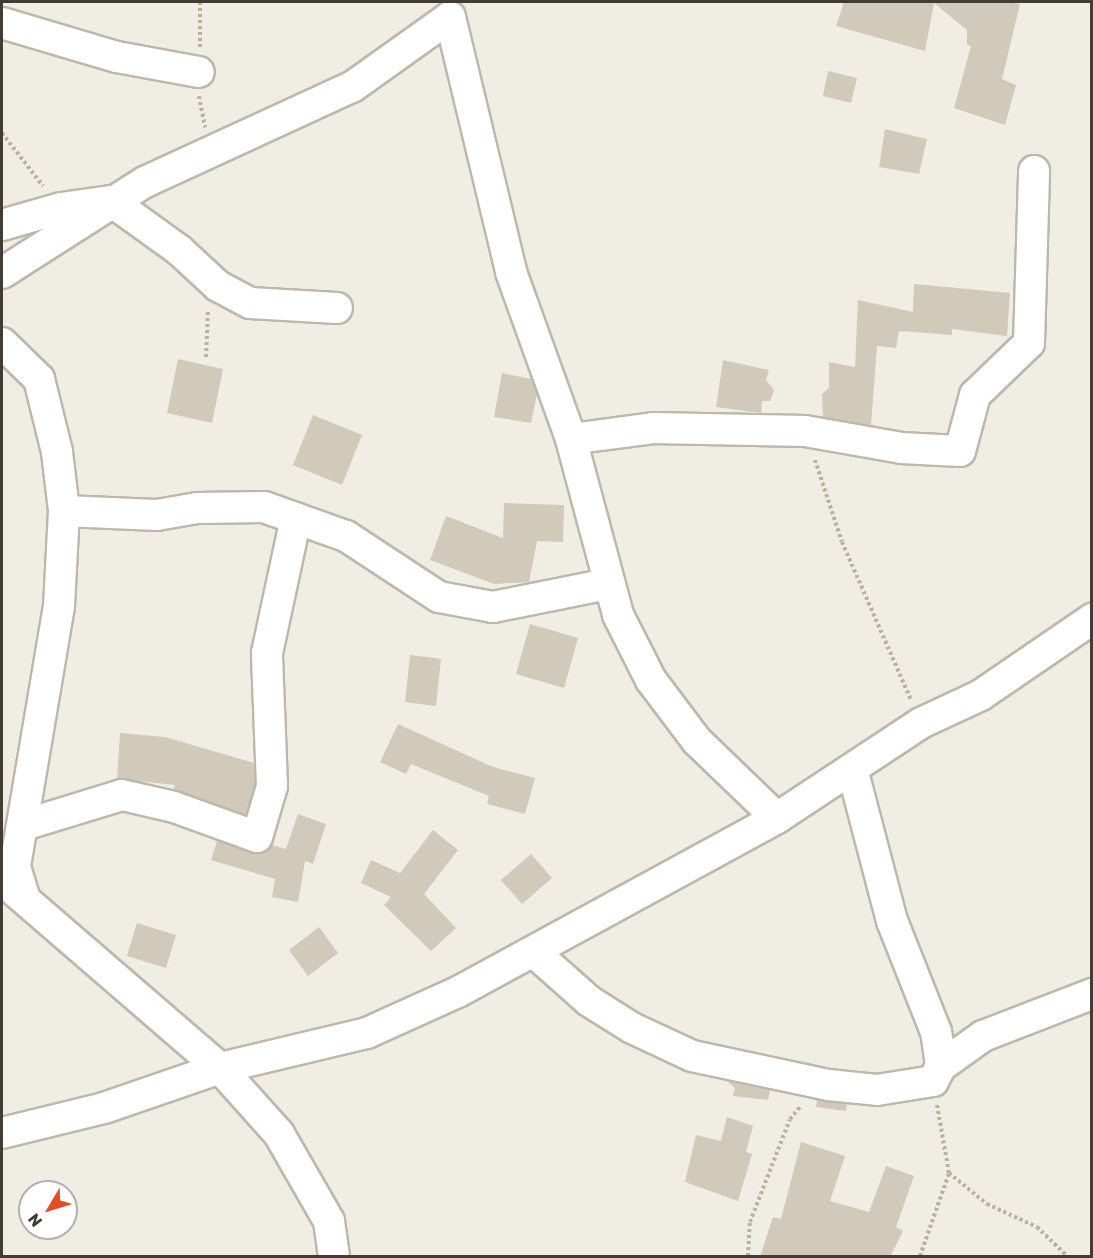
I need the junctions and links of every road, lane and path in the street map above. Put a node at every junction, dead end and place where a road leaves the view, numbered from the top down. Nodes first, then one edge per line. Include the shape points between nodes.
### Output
1 (450, 9) edge
2 (2, 23) edge
3 (200, 72) dead end
4 (2, 133) edge
5 (1034, 171) dead end
6 (111, 201) junction
7 (61, 208) junction
8 (2, 225) edge
9 (204, 272) junction
10 (2, 273) edge
11 (337, 308) dead end
12 (2, 343) edge
13 (206, 357) dead end
14 (805, 431) junction
15 (571, 440) junction
16 (64, 511) junction
17 (296, 518) junction
18 (609, 584) junction
19 (1092, 619) edge
20 (921, 723) junction
21 (852, 769) junction
22 (777, 818) junction
23 (24, 825) junction
24 (13, 888) edge
25 (535, 953) junction
26 (1092, 994) edge
27 (220, 1068) junction
28 (937, 1074) junction
29 (828, 1085) junction
30 (2, 1133) edge
31 (949, 1173) junction
32 (334, 1257) edge
33 (748, 1257) edge
34 (920, 1257) edge
35 (1067, 1257) edge

1 - 6 street via 352,87 211,148
1 - 15 street via 511,272
2 - 3 street via 117,57
4 - 7 path
5 - 14 street via 1029,343 975,396 960,451 901,448
6 - 7 street
6 - 9 street
6 - 10 street
7 - 8 street
9 - 11 street via 250,303
9 - 13 path
12 - 16 street via 39,379 57,452
14 - 15 street via 653,428
14 - 20 path via 842,542
15 - 18 street
16 - 17 street via 157,515 197,508 264,507
16 - 23 street via 59,606 29,768
17 - 18 street via 346,536 439,597 493,607
17 - 23 street via 267,653 272,786 257,837 174,807 122,795
18 - 22 street via 618,615 651,680 697,741
19 - 20 street via 981,695
20 - 21 street
21 - 22 street
21 - 28 street via 892,921 936,1032
22 - 25 street
23 - 24 street
24 - 27 street
25 - 27 street via 367,1033
25 - 29 street via 589,1002 632,1028 692,1056
26 - 28 street via 983,1036
27 - 30 street via 104,1108
27 - 32 street via 279,1134 329,1221
28 - 29 street via 877,1090
28 - 31 path
29 - 33 path via 790,1119 750,1222
31 - 34 path
31 - 35 path via 987,1204 1038,1227

